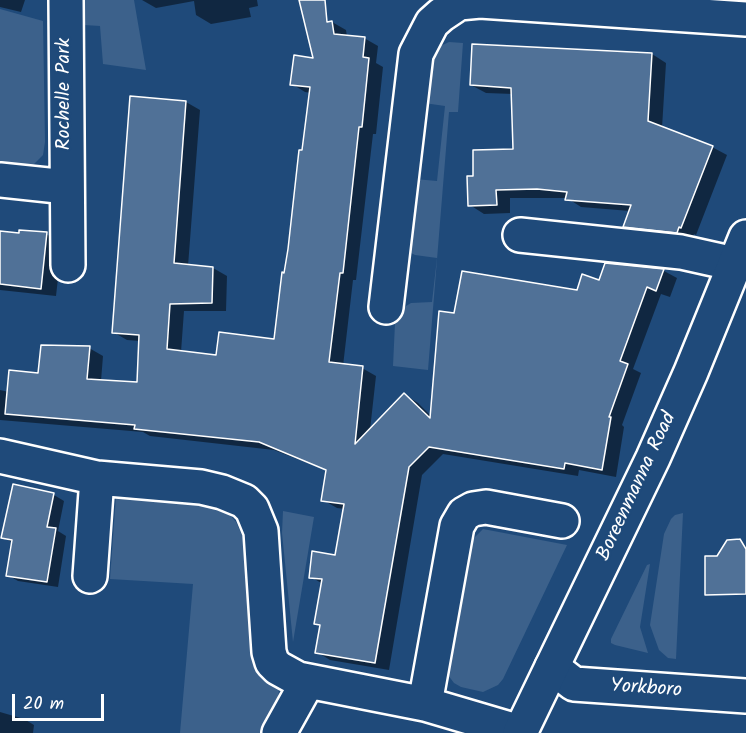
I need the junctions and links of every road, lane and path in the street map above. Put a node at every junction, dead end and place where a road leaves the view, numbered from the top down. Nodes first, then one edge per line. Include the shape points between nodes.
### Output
1 (66, 0) edge
2 (746, 19) edge
3 (0, 180) edge
4 (67, 187) junction
5 (520, 235) dead end
6 (741, 250) edge
7 (68, 266) dead end
8 (386, 307) dead end
9 (0, 456) edge
10 (97, 478) junction
11 (562, 521) dead end
12 (90, 576) dead end
13 (552, 667) junction
14 (308, 681) junction
15 (746, 696) edge
16 (425, 704) junction
17 (279, 733) edge
18 (520, 733) edge

1 - 4 street, Rochelle Park
2 - 8 street via 480,1 459,3 441,15 432,23 416,54
3 - 4 street
4 - 7 street, Rochelle Park
5 - 6 street via 681,252
6 - 13 street, Boreenmanna Road via 658,447
9 - 10 street
10 - 12 street
10 - 14 street via 201,487 244,501 252,509 261,531 268,652 272,662 285,673
11 - 16 street via 486,507 464,514 457,526
13 - 15 street, Yorkboro via 574,684
13 - 18 street, Boreenmanna Road
14 - 16 street
14 - 17 street
16 - 18 street

